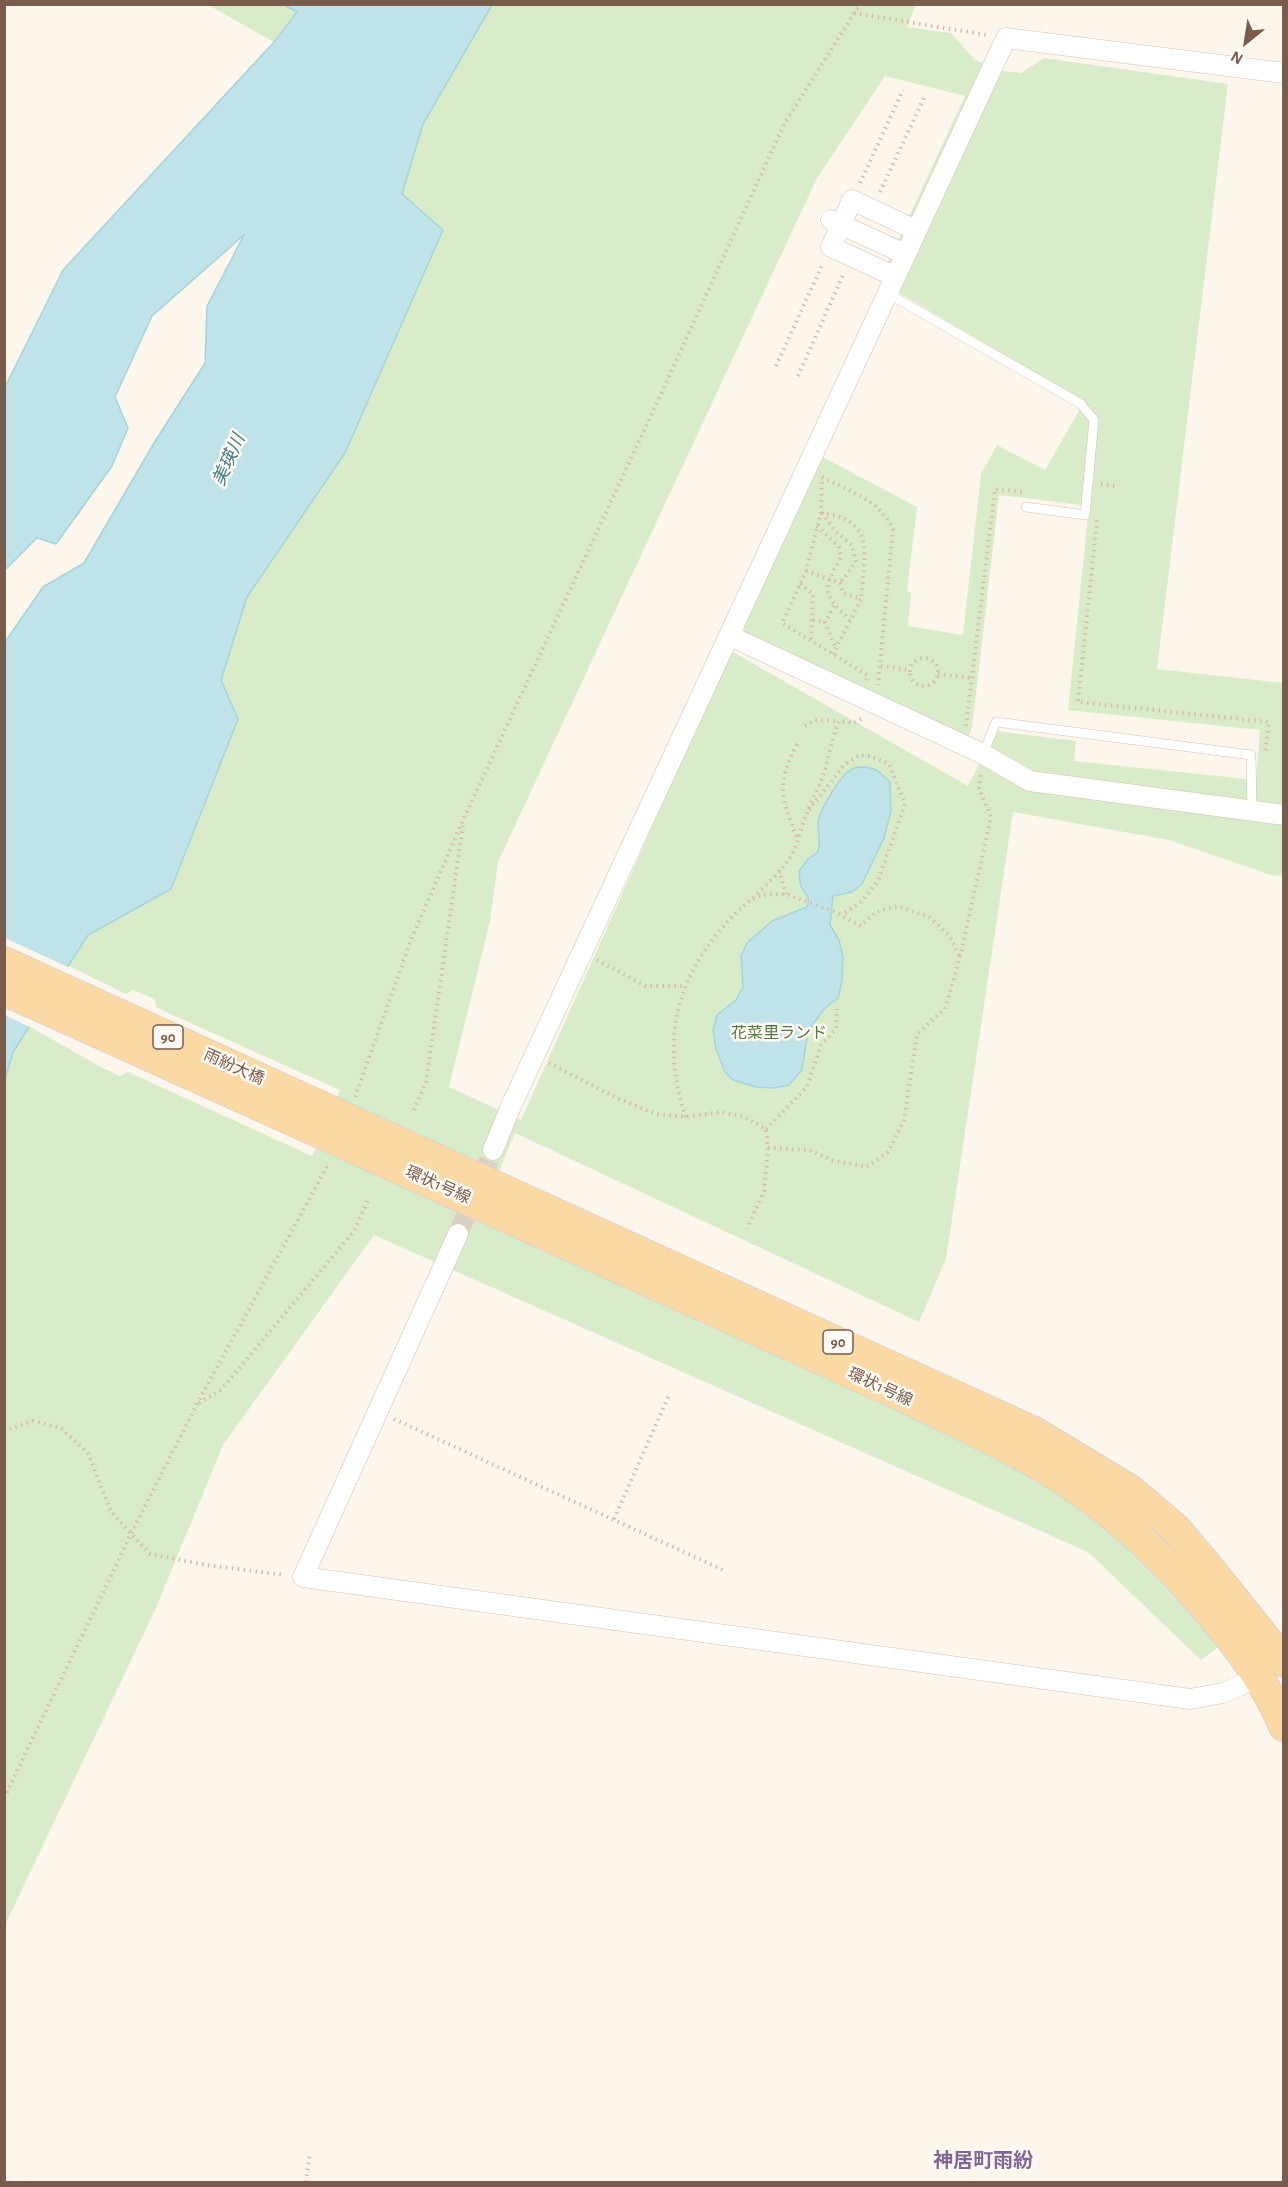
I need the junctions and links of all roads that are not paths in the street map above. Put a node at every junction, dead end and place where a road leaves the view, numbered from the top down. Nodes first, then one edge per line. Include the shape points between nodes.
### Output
1 (1284, 73) edge
2 (873, 209) junction
3 (836, 222) junction
4 (916, 230) junction
5 (861, 234) junction
6 (905, 254) junction
7 (851, 256) junction
8 (890, 284) junction
9 (1026, 507) dead end
10 (729, 636) junction
11 (984, 750) junction
12 (1252, 812) junction
13 (1284, 815) edge
14 (4, 963) edge
15 (4, 990) edge
16 (336, 1126) junction
17 (493, 1150) tunnel mouth
18 (458, 1233) tunnel mouth
19 (1271, 1670) edge
20 (1284, 1726) edge

1 - 4 street via 1006,38
2 - 3 street via 852,200
2 - 4 street
2 - 5 street
3 - 5 street
3 - 7 street via 831,247
4 - 6 street
5 - 6 street
5 - 7 street
6 - 8 street
7 - 8 street
8 - 9 lane via 1081,404 1094,420 1085,515
8 - 10 street via 814,473
10 - 11 street
10 - 17 street
11 - 12 street via 1030,781
11 - 12 lane via 996,722 1251,755
12 - 13 street
14 - 16 main road, 雨紛大橋 / 90
15 - 16 main road, 雨紛大橋 / 90
16 - 19 main road, 環状1号線 / 90 via 1020,1455 1094,1500 1145,1542 1229,1636
18 - 19 street via 303,1577 1190,1699 1223,1693
19 - 20 main road, 環状1号線 / 90 via 1276,1708

